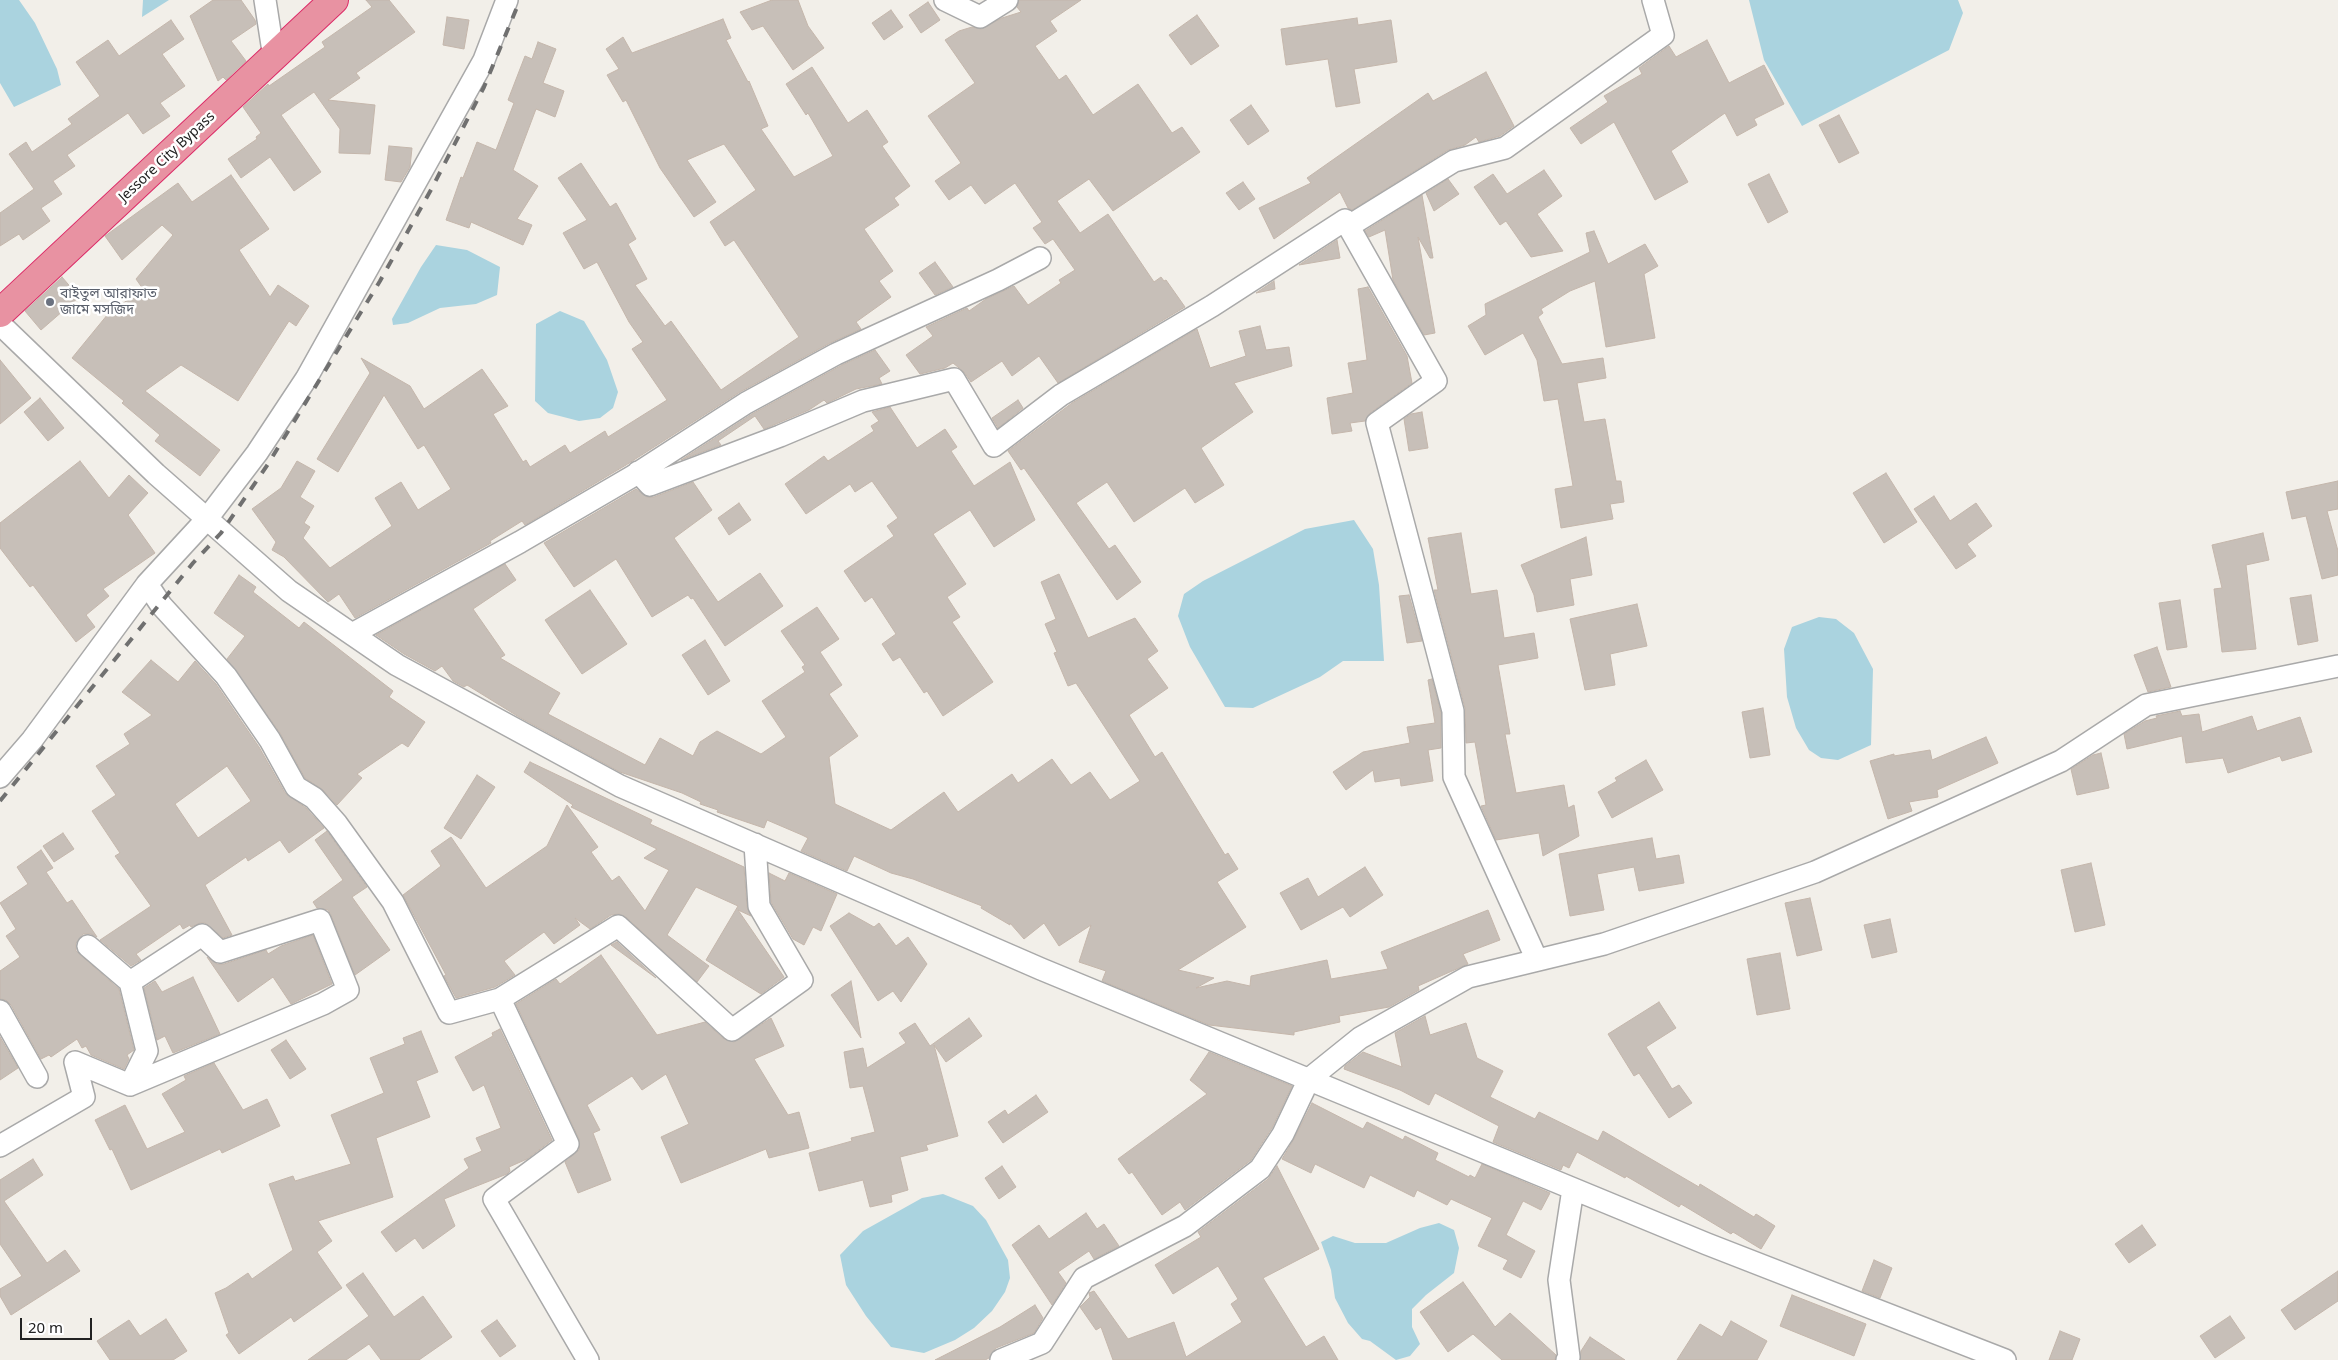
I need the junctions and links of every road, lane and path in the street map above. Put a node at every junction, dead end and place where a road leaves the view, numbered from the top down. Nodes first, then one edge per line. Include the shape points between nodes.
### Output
1 (265, 0) edge
2 (334, 0) edge
3 (507, 0) edge
4 (945, 0) edge
5 (1007, 0) edge
6 (1653, 0) edge
7 (274, 58) junction
8 (1349, 226) junction
9 (1040, 258) dead end
10 (0, 314) edge
11 (0, 324) edge
12 (638, 472) junction
13 (206, 520) junction
14 (147, 584) junction
15 (352, 634) junction
16 (2338, 666) edge
17 (0, 777) edge
18 (755, 844) junction
19 (88, 946) dead end
20 (1537, 960) junction
21 (130, 982) junction
22 (500, 999) junction
23 (0, 1011) edge
24 (37, 1077) dead end
25 (1309, 1079) junction
26 (130, 1085) junction
27 (0, 1146) edge
28 (1573, 1188) junction
29 (588, 1360) edge
30 (1001, 1360) edge
31 (1567, 1360) edge
32 (2005, 1360) edge

1 - 7 street
2 - 7 highway, Jessore City Bypass
3 - 13 street via 484,60 306,379 258,453
4 - 5 street via 980,18
6 - 8 street via 1663,35 1505,148 1454,161
7 - 10 highway, Jessore City Bypass
8 - 12 street via 1345,220 1212,306 1061,395 994,446 954,379 863,401 650,485
8 - 20 street via 1436,381 1377,424 1453,711 1454,777
9 - 12 street via 836,354 746,403
11 - 13 street
12 - 15 street via 520,542
13 - 14 street
13 - 15 street via 289,591
14 - 17 street via 32,740
14 - 22 street via 161,605 226,676 270,740 296,787 314,798 338,824 393,902 449,1013
15 - 18 street via 397,665 620,786
16 - 20 street via 2146,706 2061,761 1815,872 1604,944
18 - 22 street via 759,906 802,980 732,1030 618,926
18 - 25 street via 1041,969
19 - 21 street
20 - 25 street via 1468,977 1360,1038
21 - 26 street via 147,1050
21 - 26 street via 202,935 220,952 320,920 348,990 323,1004
22 - 29 street via 568,1144 494,1199
23 - 24 street
25 - 28 street
25 - 30 street via 1283,1134 1260,1168 1184,1226 1084,1278 1042,1344
26 - 27 street via 75,1062 84,1098
28 - 31 street via 1559,1280
28 - 32 street

